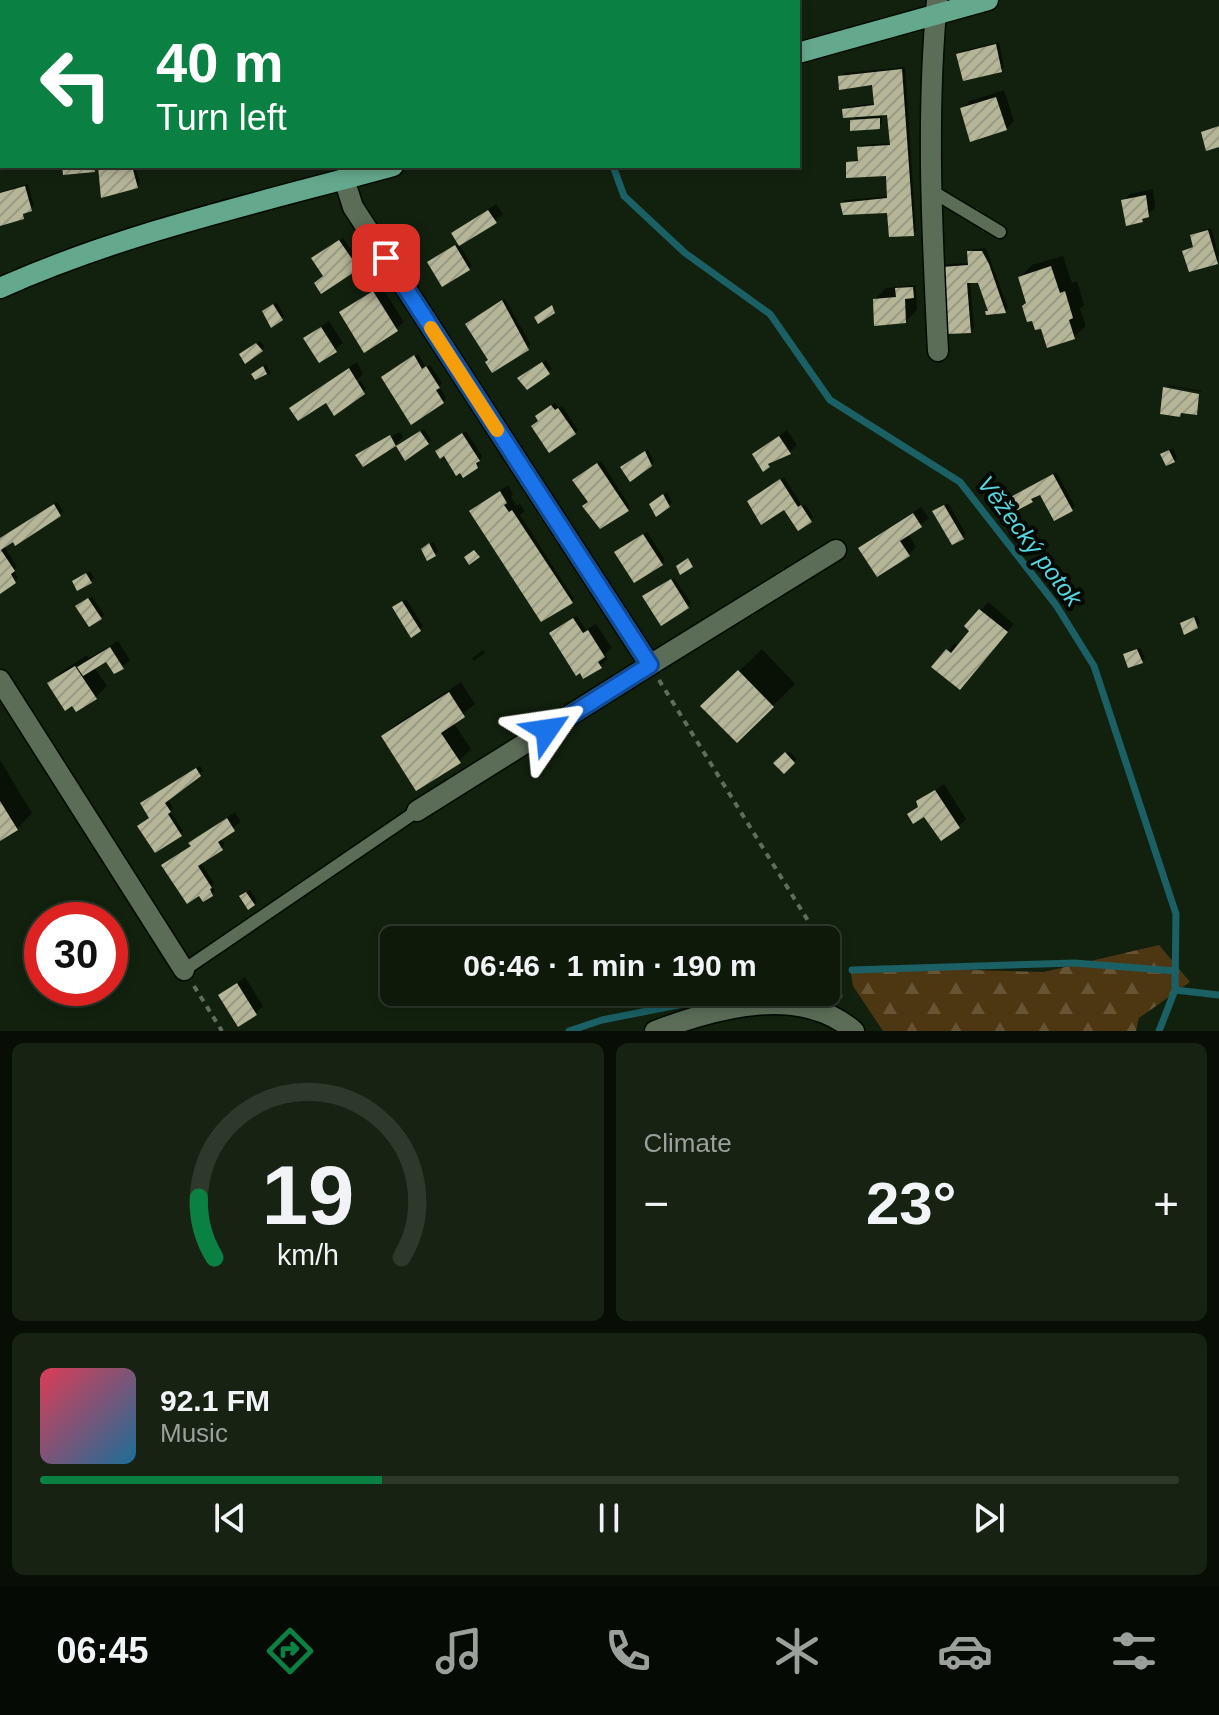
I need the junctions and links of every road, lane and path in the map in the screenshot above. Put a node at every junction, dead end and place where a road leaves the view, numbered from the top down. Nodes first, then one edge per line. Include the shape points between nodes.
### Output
1 (988, 0) edge
2 (936, 8) edge
3 (800, 52) edge
4 (385, 168) edge
5 (344, 179) junction
6 (930, 190) junction
7 (1000, 232) dead end
8 (0, 288) edge
9 (938, 351) dead end
10 (836, 550) dead end
11 (650, 665) junction
12 (0, 680) edge
13 (417, 811) joint
14 (811, 926) edge
15 (184, 970) junction
16 (839, 1006) edge
17 (837, 1016) junction
18 (222, 1031) edge
19 (655, 1031) edge
20 (854, 1031) edge

1 - 2 main road
2 - 3 main road
2 - 6 street
4 - 5 main road
5 - 8 main road via 134,238
5 - 11 street via 353,207
6 - 7 lane
6 - 9 street
10 - 11 street
11 - 13 street
11 - 14 path
12 - 15 street
13 - 15 lane
15 - 18 path
16 - 17 path
17 - 19 street via 787,1004 737,1006
17 - 20 street

